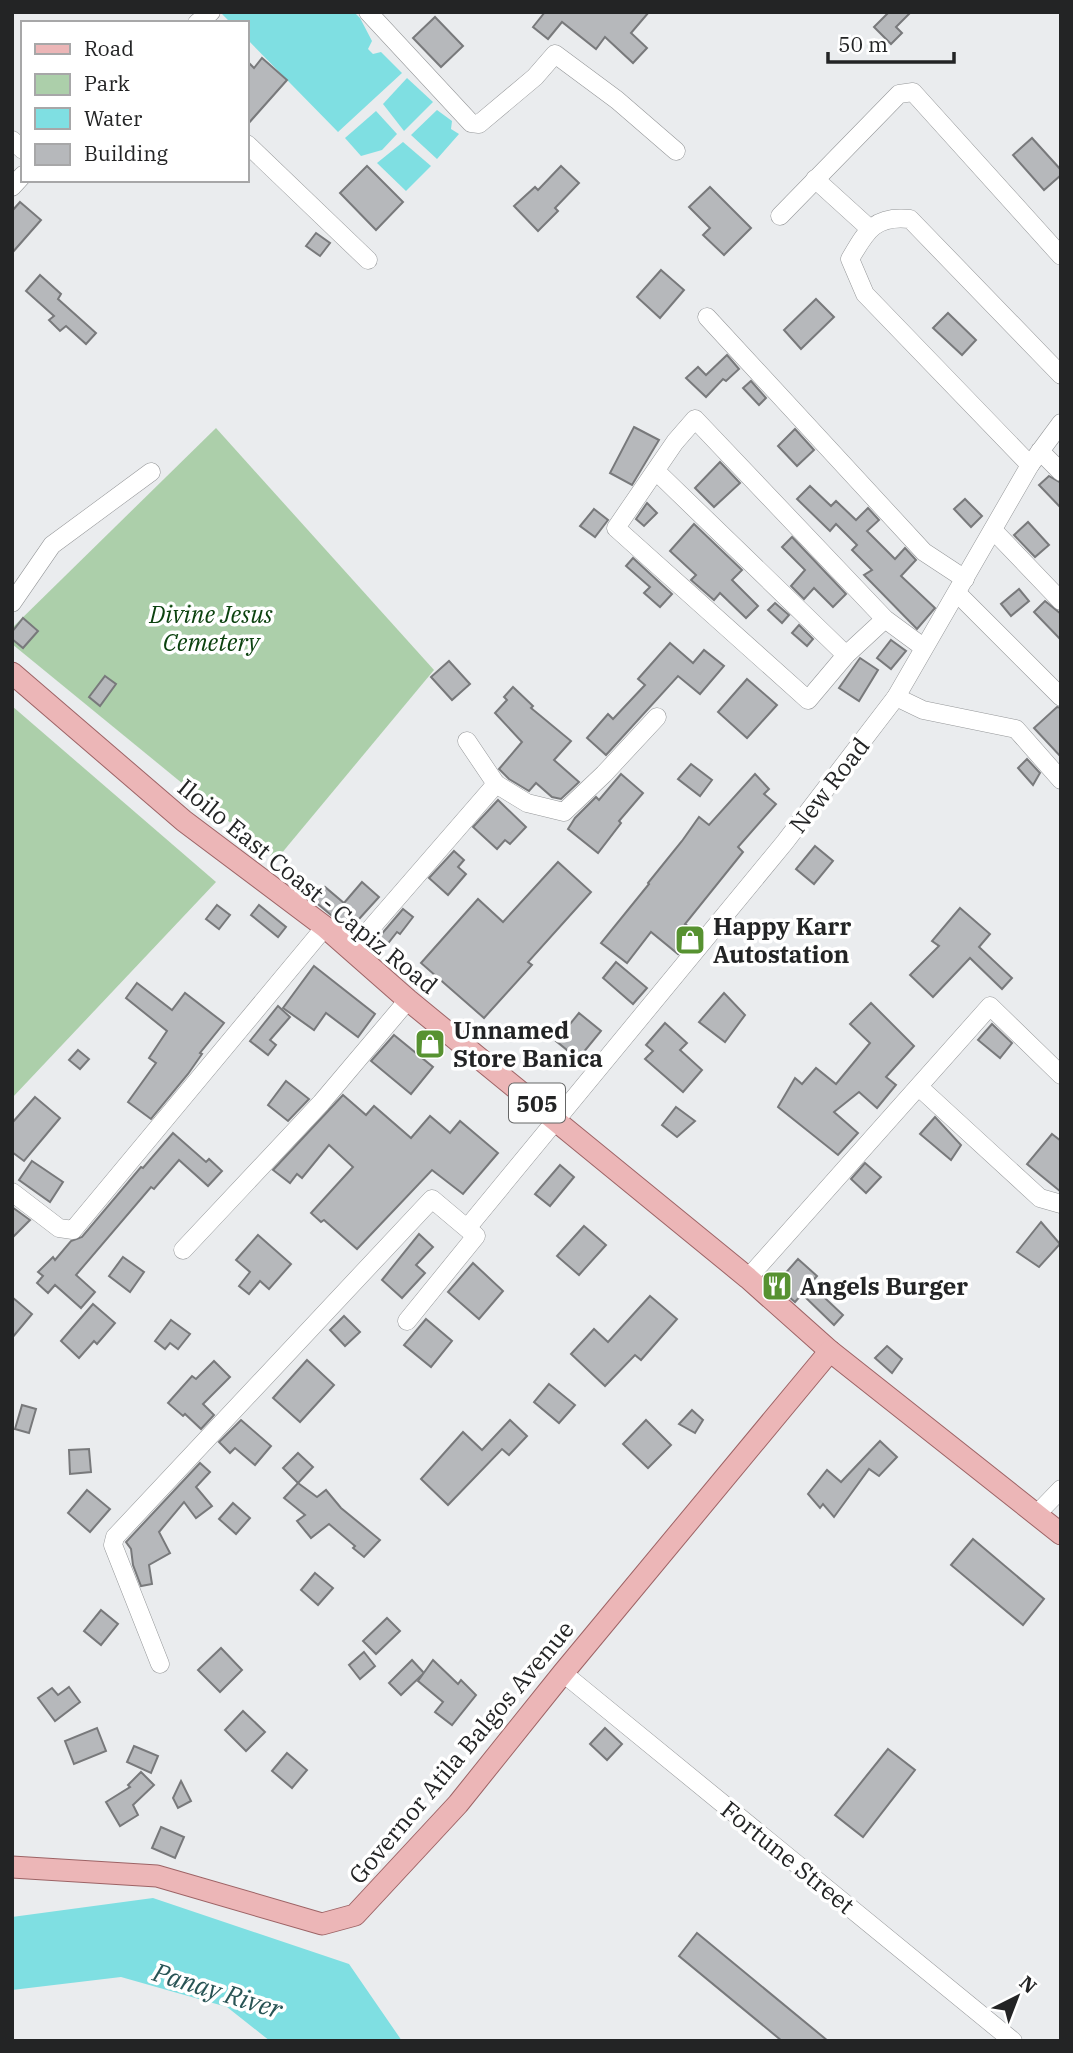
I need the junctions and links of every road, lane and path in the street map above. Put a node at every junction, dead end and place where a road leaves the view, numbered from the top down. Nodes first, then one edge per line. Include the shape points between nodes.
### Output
1 (368, 12) edge
2 (248, 145) edge
3 (676, 151) dead end
4 (814, 179) junction
5 (780, 216) dead end
6 (869, 228) junction
7 (1061, 256) edge
8 (368, 260) dead end
9 (707, 317) dead end
10 (1061, 375) edge
11 (1061, 423) edge
12 (1035, 458) junction
13 (151, 471) dead end
14 (656, 471) junction
15 (1061, 472) edge
16 (993, 530) junction
17 (961, 586) junction
18 (1061, 601) edge
19 (12, 603) edge
20 (885, 619) junction
21 (923, 648) junction
22 (846, 655) junction
23 (12, 673) edge
24 (896, 697) junction
25 (1061, 697) edge
26 (657, 717) dead end
27 (467, 741) dead end
28 (1061, 780) edge
29 (496, 783) junction
30 (325, 927) junction
31 (352, 950) junction
32 (408, 1000) junction
33 (1061, 1075) edge
34 (919, 1087) junction
35 (557, 1120) junction
36 (12, 1192) edge
37 (1061, 1205) edge
38 (468, 1227) junction
39 (183, 1250) dead end
40 (748, 1278) junction
41 (407, 1321) dead end
42 (830, 1351) junction
43 (1061, 1489) edge
44 (1036, 1515) junction
45 (1061, 1534) edge
46 (160, 1664) dead end
47 (563, 1673) junction
48 (12, 1867) edge
49 (1013, 2041) edge

1 - 3 street via 471,123 479,124 555,54
2 - 8 street
4 - 5 street
4 - 6 street
4 - 7 street via 900,94 912,92
6 - 10 street via 898,218 910,219
6 - 12 street via 849,259 865,294
9 - 17 street via 923,552
11 - 12 street, New Road
12 - 15 street
12 - 16 street, New Road
13 - 19 street via 52,545
14 - 20 street via 695,419
14 - 22 street
14 - 22 street via 616,528 807,700
16 - 17 street, New Road
16 - 18 street
17 - 21 street, New Road
17 - 25 street
20 - 21 street
20 - 22 street
21 - 24 street, New Road
23 - 30 main road, Iloilo East Coast - Capiz Road / 505 via 184,821
24 - 28 street via 923,710 1016,729
24 - 35 street, New Road via 785,842
26 - 29 street via 564,812 527,803
27 - 29 street
29 - 31 street
30 - 31 main road, Iloilo East Coast - Capiz Road / 505
30 - 36 street via 73,1230 59,1228
31 - 32 main road, Iloilo East Coast - Capiz Road / 505
32 - 35 main road, Iloilo East Coast - Capiz Road / 505
32 - 39 street via 321,1103
33 - 34 street via 990,1006
34 - 37 street via 1040,1198
34 - 40 street
35 - 38 street, New Road
35 - 40 main road, Iloilo East Coast - Capiz Road / 505
38 - 41 street via 476,1236
38 - 46 street via 432,1199 115,1537 113,1545
40 - 42 main road, Iloilo East Coast - Capiz Road / 505
42 - 44 main road, Iloilo East Coast - Capiz Road / 505
42 - 47 main road, Governor Atila Balgos Avenue
43 - 44 street
44 - 45 main road, Iloilo East Coast - Capiz Road / 505
47 - 48 main road, Governor Atila Balgos Avenue via 458,1804 355,1915 322,1924 157,1876
47 - 49 street, Fortune Street

